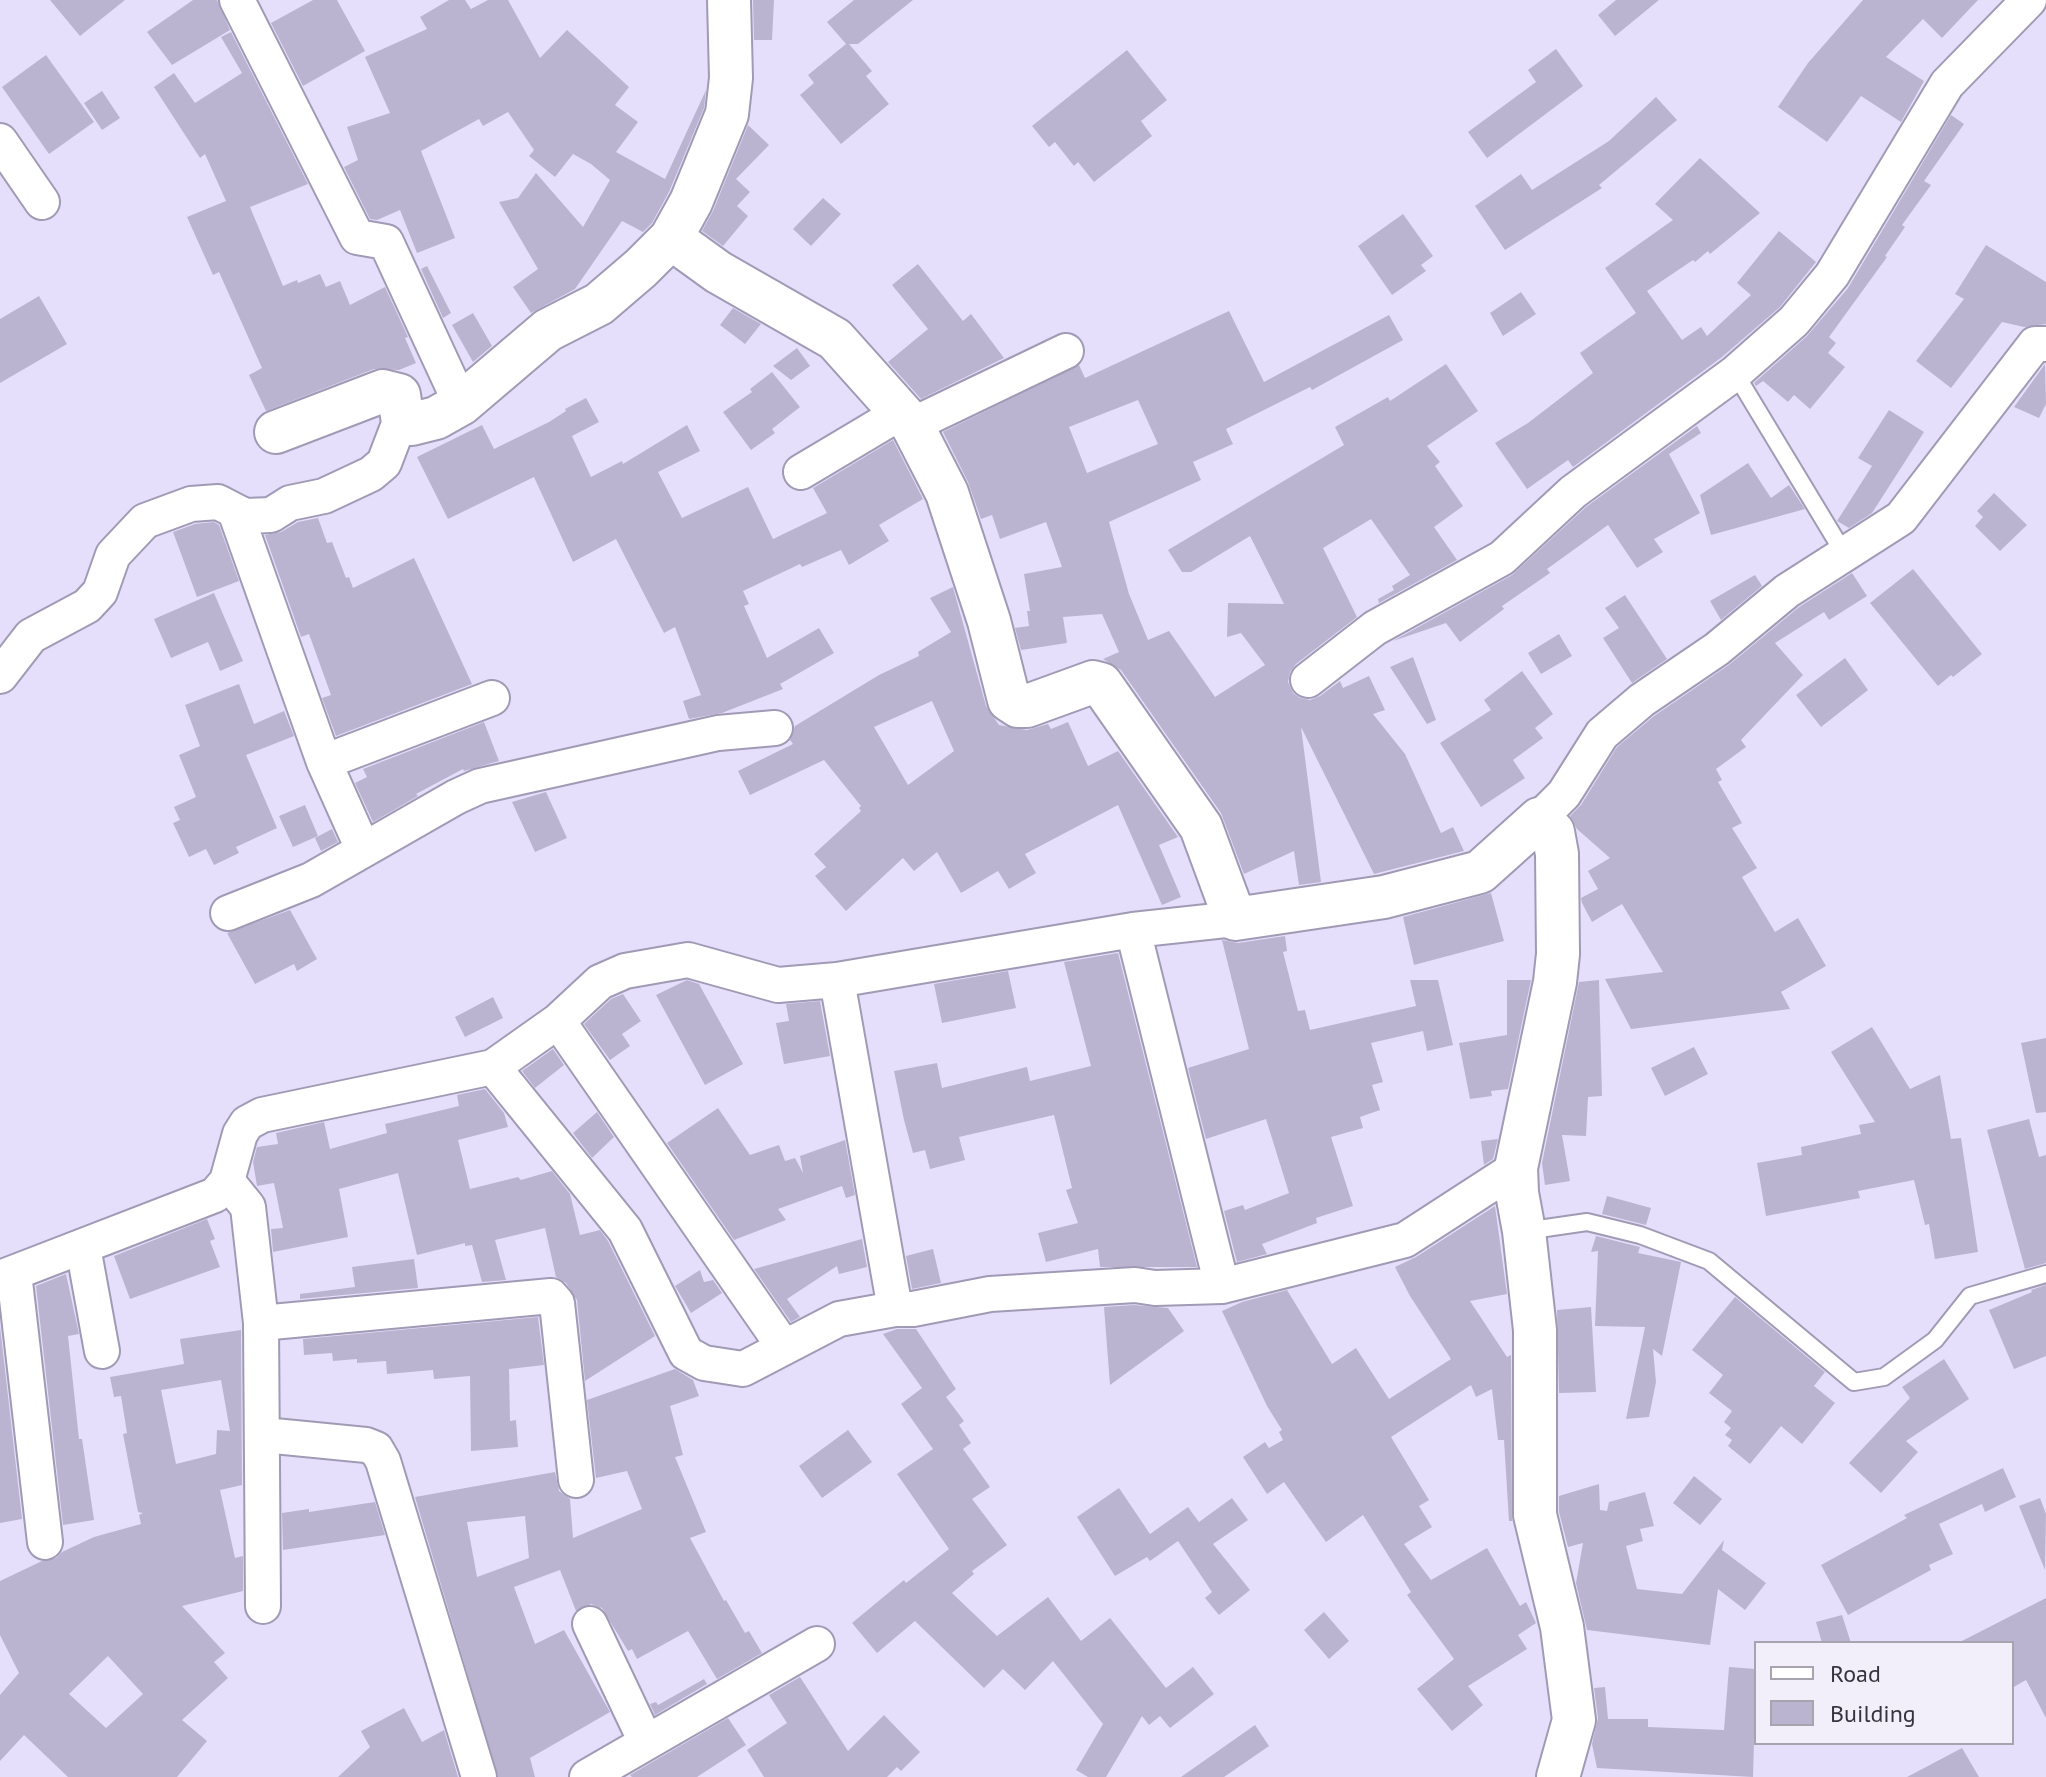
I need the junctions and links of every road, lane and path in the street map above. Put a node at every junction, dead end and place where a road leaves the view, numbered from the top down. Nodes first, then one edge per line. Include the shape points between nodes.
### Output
1 (237, 0) edge
2 (729, 0) edge
3 (2029, 0) edge
4 (0, 141) edge
5 (42, 202) dead end
6 (671, 238) junction
7 (2046, 344) edge
8 (1066, 351) dead end
9 (1735, 373) junction
10 (461, 404) junction
11 (402, 416) junction
12 (906, 419) junction
13 (276, 432) dead end
14 (801, 472) dead end
15 (235, 511) junction
16 (1845, 555) junction
17 (0, 676) edge
18 (1308, 680) dead end
19 (492, 698) dead end
20 (775, 728) dead end
21 (324, 762) junction
22 (1539, 819) junction
23 (363, 849) junction
24 (228, 913) dead end
25 (1235, 919) junction
26 (1133, 930) junction
27 (837, 980) junction
28 (558, 1021) junction
29 (493, 1067) junction
30 (1516, 1168) junction
31 (227, 1181) junction
32 (1524, 1231) junction
33 (83, 1247) junction
34 (2046, 1274) edge
35 (7, 1275) edge
36 (1222, 1286) junction
37 (895, 1309) junction
38 (261, 1323) junction
39 (784, 1347) junction
40 (102, 1351) dead end
41 (264, 1435) junction
42 (576, 1480) dead end
43 (45, 1542) dead end
44 (263, 1606) dead end
45 (590, 1624) dead end
46 (817, 1644) dead end
47 (646, 1742) junction
48 (479, 1777) edge
49 (587, 1777) edge
50 (1558, 1777) edge

1 - 10 street via 357,237 386,242
2 - 6 street via 727,114
3 - 9 street via 1947,84 1832,275 1794,321
4 - 5 street
6 - 10 street via 599,304 548,330
6 - 12 street via 718,272 835,339
7 - 16 street via 2035,344 1901,518
8 - 12 street
9 - 16 lane
9 - 18 street via 1573,492 1502,558 1375,628
10 - 11 street via 412,424
11 - 13 street via 399,395 383,391
11 - 15 street via 384,463 371,474 271,515
12 - 14 street
12 - 25 street via 947,493 1009,700 1027,706 1093,682 1101,684 1201,827
15 - 17 street via 218,502 191,504 145,521 113,555 100,592 87,606 31,636
15 - 21 street
16 - 22 street via 1787,591 1602,734 1564,794
19 - 21 street
20 - 23 street via 718,733 480,786
21 - 23 street
22 - 25 street via 1480,872 1384,897
22 - 30 street via 1553,832 1557,854 1558,954
23 - 24 street via 311,880
25 - 26 street
26 - 27 street
26 - 36 street
27 - 28 street via 778,985 688,960 625,971 600,982
27 - 37 street
28 - 29 street
28 - 39 street
29 - 31 street via 262,1115 240,1134
29 - 39 street via 625,1230 686,1353 704,1363 743,1369
30 - 32 street
30 - 36 street via 1405,1240
31 - 33 street via 199,1203
31 - 38 street via 248,1207
32 - 34 lane via 1587,1222 1709,1261 1854,1382 1884,1377 1935,1340 1970,1296
32 - 50 street via 1535,1330 1535,1515 1562,1627 1574,1720
33 - 35 street
33 - 40 street
35 - 43 street
36 - 37 street via 990,1294
37 - 39 street via 839,1319
38 - 41 street
38 - 42 street via 551,1296 557,1303
41 - 44 street
41 - 48 street via 376,1449
45 - 47 street
46 - 47 street
47 - 49 street

